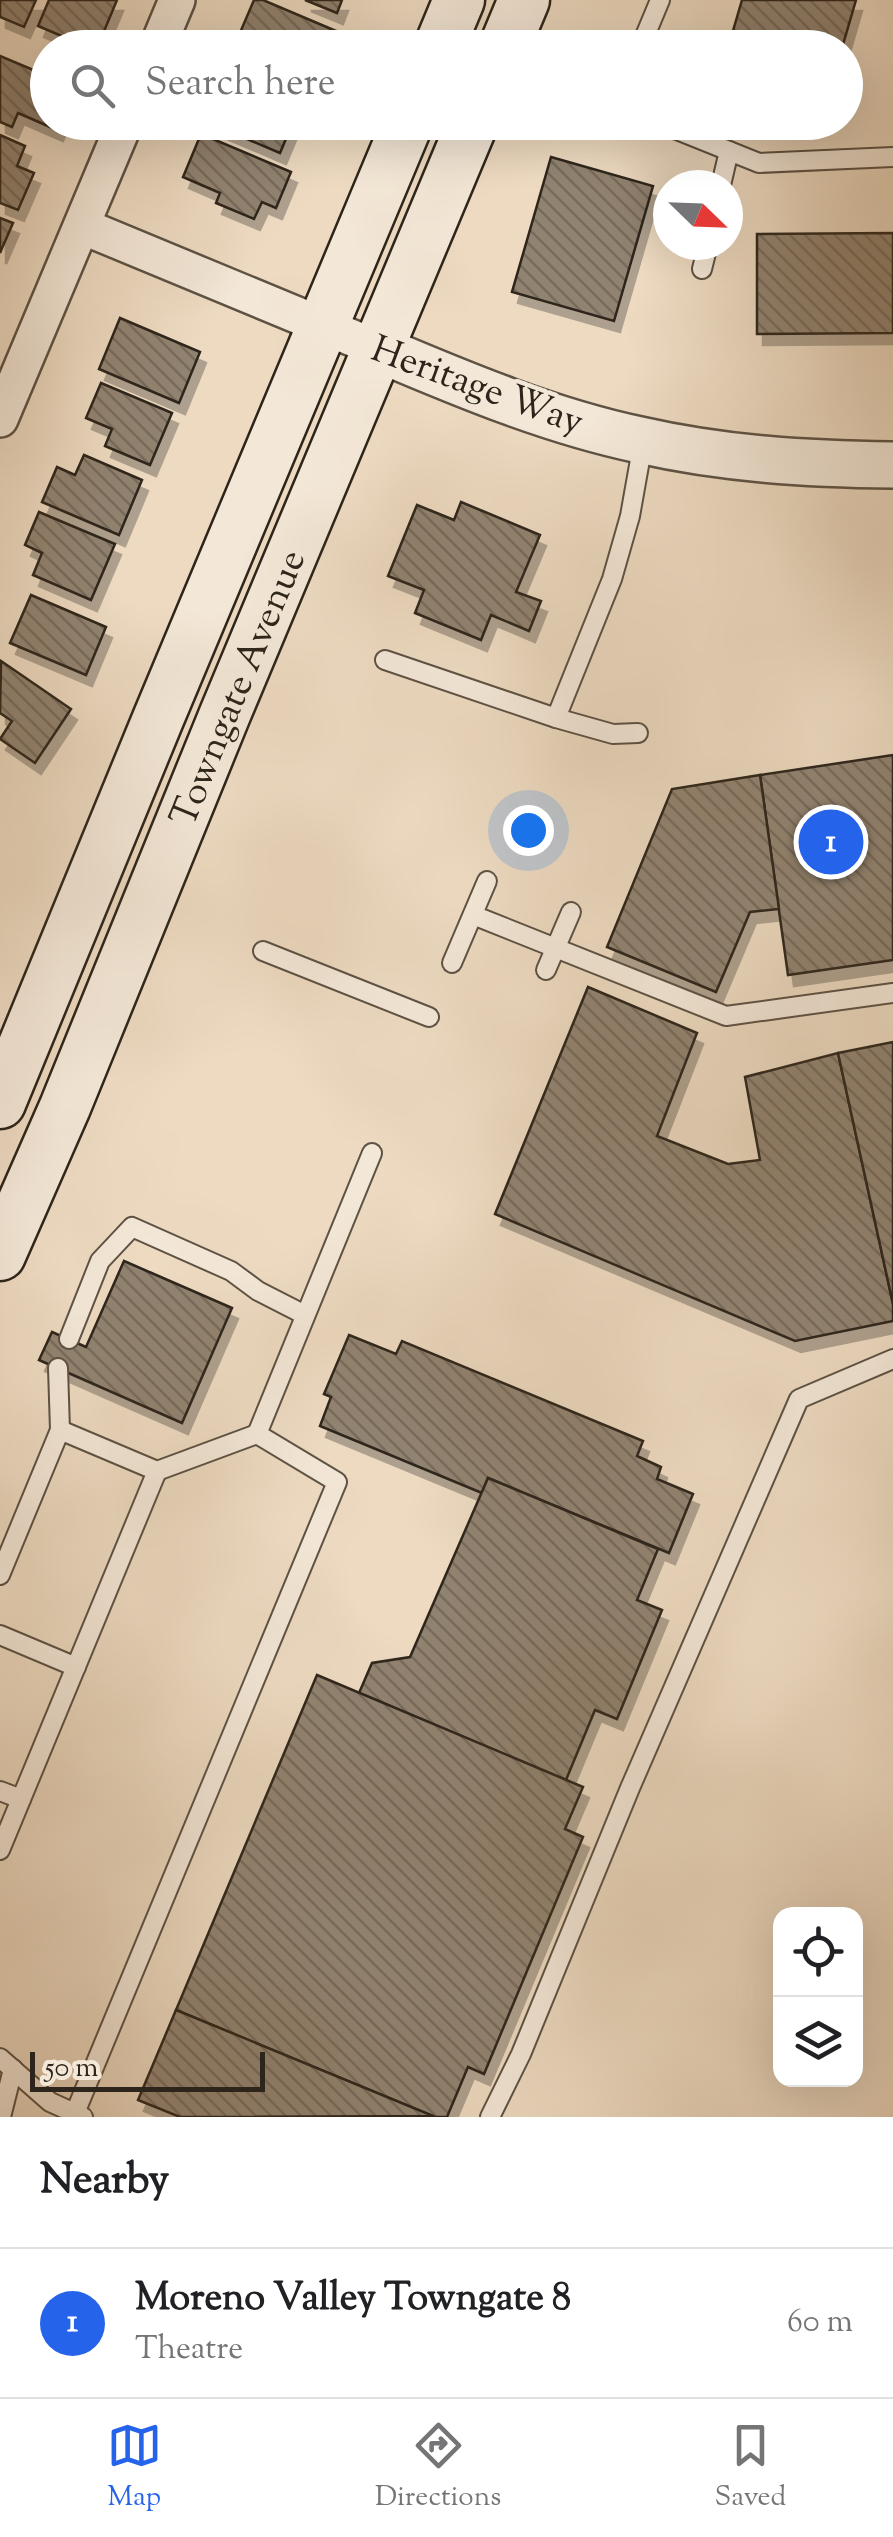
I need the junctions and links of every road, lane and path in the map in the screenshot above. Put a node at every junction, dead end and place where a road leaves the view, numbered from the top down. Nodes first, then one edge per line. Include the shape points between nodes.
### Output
1 (178, 0) edge
2 (459, 0) edge
3 (524, 0) edge
4 (660, 0) edge
5 (165, 30) edge
6 (446, 30) edge
7 (512, 30) edge
8 (648, 30) edge
9 (118, 140) edge
10 (400, 140) edge
11 (466, 140) edge
12 (703, 140) edge
13 (729, 150) junction
14 (893, 156) edge
15 (724, 170) edge
16 (82, 226) junction
17 (704, 260) edge
18 (702, 269) dead end
19 (323, 325) junction
20 (379, 349) junction
21 (0, 418) edge
22 (644, 441) junction
23 (893, 465) edge
24 (385, 660) dead end
25 (556, 718) junction
26 (638, 733) dead end
27 (487, 881) dead end
28 (571, 912) dead end
29 (473, 915) junction
30 (555, 948) junction
31 (263, 951) dead end
32 (452, 963) dead end
33 (546, 970) dead end
34 (893, 993) edge
35 (429, 1017) dead end
36 (4, 1094) edge
37 (64, 1107) junction
38 (372, 1153) dead end
39 (0, 1254) edge
40 (305, 1315) junction
41 (69, 1339) dead end
42 (893, 1360) edge
43 (58, 1368) dead end
44 (60, 1430) junction
45 (256, 1434) junction
46 (157, 1471) junction
47 (0, 1575) edge
48 (0, 1635) edge
49 (76, 1667) junction
50 (0, 1791) edge
51 (21, 1800) junction
52 (0, 1850) edge
53 (6, 2063) edge
54 (79, 2115) edge
55 (1, 2117) edge
56 (490, 2117) edge

1 - 5 street
2 - 6 main road
3 - 7 main road
4 - 8 lane
9 - 16 street
10 - 19 main road, Towngate Avenue
11 - 20 main road, Towngate Avenue
12 - 13 lane
13 - 14 lane via 759,163
13 - 15 lane
16 - 19 street, Heritage Way
16 - 21 street
17 - 18 lane
19 - 20 street, Heritage Way
19 - 36 main road, Towngate Avenue
20 - 22 street, Heritage Way via 522,406
20 - 37 main road, Towngate Avenue
22 - 23 street, Heritage Way via 778,460
22 - 25 lane via 612,578
24 - 25 lane
25 - 26 lane via 613,734
27 - 29 lane
28 - 30 lane
29 - 30 lane
29 - 32 lane
30 - 33 lane
30 - 34 lane via 726,1016
31 - 35 lane
36 - 37 main road
37 - 39 main road, Towngate Avenue
38 - 40 lane
40 - 41 lane via 231,1271 132,1227 100,1261
40 - 45 lane
42 - 56 lane via 799,1399
43 - 44 lane
44 - 46 lane
44 - 47 lane
45 - 46 lane
45 - 54 lane via 337,1482
46 - 49 lane
48 - 49 lane
49 - 51 lane
50 - 51 lane
51 - 52 lane
53 - 54 lane via 50,2102
53 - 55 lane

